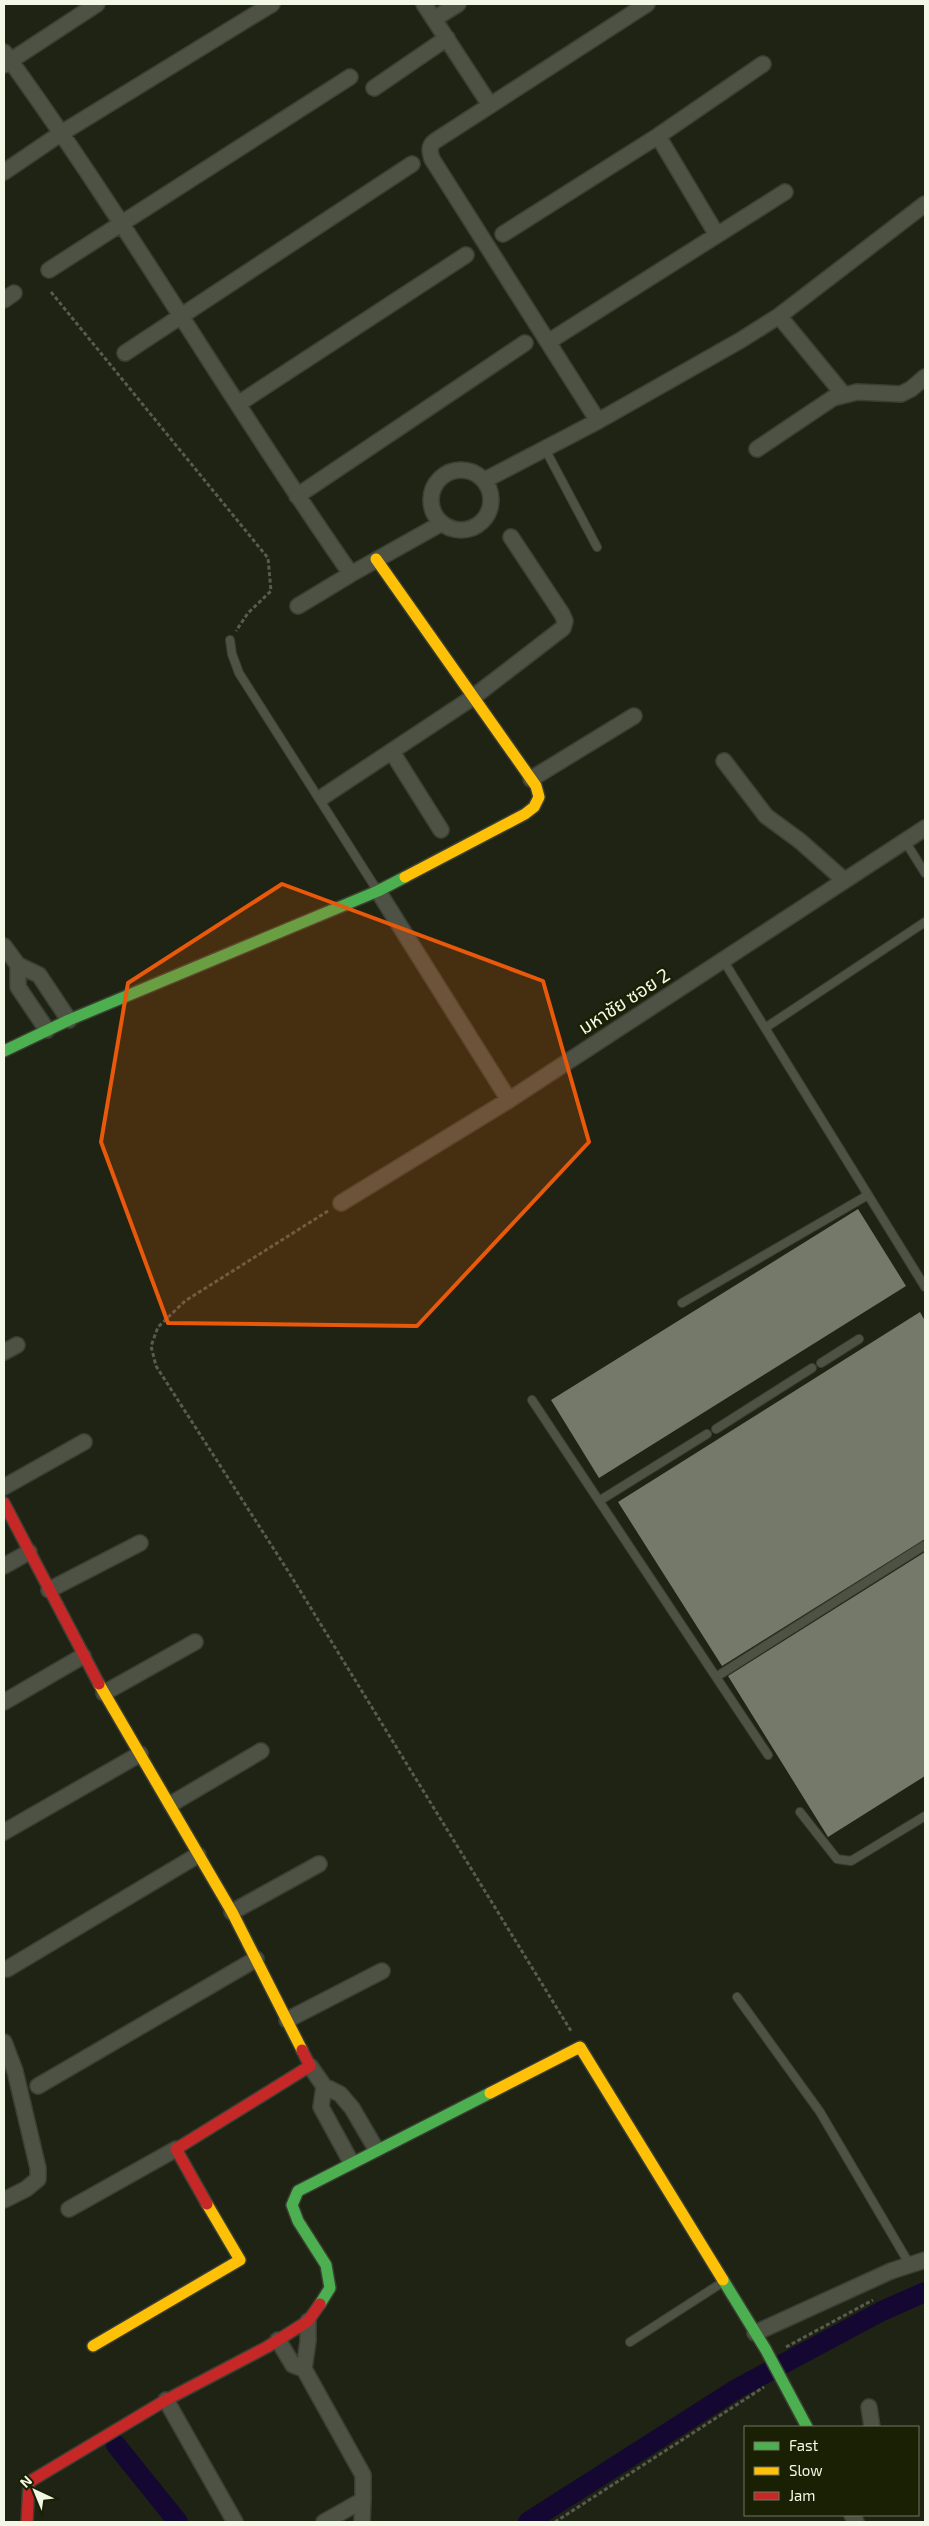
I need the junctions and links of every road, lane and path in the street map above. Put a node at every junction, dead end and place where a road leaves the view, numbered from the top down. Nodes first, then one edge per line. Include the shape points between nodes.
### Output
1 (97, 4) edge
2 (272, 4) edge
3 (424, 4) edge
4 (458, 4) edge
5 (647, 4) edge
6 (434, 19) junction
7 (447, 38) junction
8 (6, 59) edge
9 (763, 64) dead end
10 (350, 77) dead end
11 (374, 88) dead end
12 (490, 105) junction
13 (60, 134) junction
14 (658, 136) junction
15 (412, 164) dead end
16 (4, 172) edge
17 (785, 192) dead end
18 (925, 204) edge
19 (122, 225) junction
20 (503, 234) dead end
21 (717, 234) junction
22 (466, 255) dead end
23 (49, 270) dead end
24 (51, 292) dead end
25 (779, 316) junction
26 (182, 317) junction
27 (548, 342) junction
28 (526, 343) dead end
29 (124, 352) dead end
30 (924, 376) edge
31 (844, 394) junction
32 (238, 404) junction
33 (598, 421) junction
34 (545, 449) junction
35 (757, 450) dead end
36 (484, 480) junction
37 (297, 496) junction
38 (442, 523) junction
39 (511, 537) dead end
40 (597, 547) dead end
41 (376, 559) junction
42 (351, 574) junction
43 (298, 606) dead end
44 (230, 640) joint
45 (472, 698) junction
46 (634, 716) dead end
47 (392, 752) junction
48 (724, 761) dead end
49 (531, 779) junction
50 (324, 796) dead end
51 (925, 828) edge
52 (441, 830) dead end
53 (905, 841) junction
54 (925, 874) edge
55 (844, 880) junction
56 (378, 892) junction
57 (925, 922) edge
58 (4, 946) edge
59 (723, 960) junction
60 (18, 965) junction
61 (69, 1020) junction
62 (765, 1028) junction
63 (47, 1030) junction
64 (4, 1051) edge
65 (509, 1100) junction
66 (868, 1194) junction
67 (341, 1203) joint
68 (925, 1286) edge
69 (682, 1303) dead end
70 (859, 1339) dead end
71 (821, 1363) dead end
72 (812, 1368) dead end
73 (532, 1400) dead end
74 (716, 1429) dead end
75 (707, 1434) dead end
76 (84, 1442) dead end
77 (4, 1488) edge
78 (599, 1501) junction
79 (4, 1503) edge
80 (140, 1543) dead end
81 (925, 1545) edge
82 (29, 1552) junction
83 (4, 1566) edge
84 (49, 1590) junction
85 (196, 1642) dead end
86 (82, 1656) junction
87 (716, 1677) junction
88 (104, 1693) junction
89 (4, 1702) edge
90 (261, 1751) dead end
91 (140, 1754) junction
92 (768, 1755) dead end
93 (171, 1804) junction
94 (800, 1812) dead end
95 (925, 1816) edge
96 (4, 1832) edge
97 (198, 1855) junction
98 (319, 1864) dead end
99 (232, 1912) junction
100 (256, 1959) junction
101 (7, 1969) dead end
102 (382, 1971) dead end
103 (737, 1996) dead end
104 (287, 2020) junction
105 (4, 2042) edge
106 (580, 2047) junction
107 (310, 2066) junction
108 (9, 2073) edge
109 (38, 2086) dead end
110 (324, 2086) junction
111 (176, 2149) junction
112 (376, 2149) junction
113 (351, 2162) junction
114 (4, 2200) edge
115 (69, 2209) dead end
116 (925, 2260) edge
117 (910, 2265) junction
118 (724, 2282) junction
119 (878, 2298) dead end
120 (308, 2322) junction
121 (755, 2333) junction
122 (278, 2340) junction
123 (630, 2342) dead end
124 (94, 2346) dead end
125 (783, 2349) dead end
126 (304, 2369) junction
127 (768, 2384) dead end
128 (166, 2400) junction
129 (869, 2408) dead end
130 (805, 2426) edge
131 (872, 2426) edge
132 (363, 2500) junction
133 (27, 2522) edge
134 (235, 2522) edge
135 (324, 2522) edge
136 (362, 2522) edge
137 (554, 2522) edge

1 - 8 street
2 - 13 street
3 - 6 street
4 - 6 street
5 - 12 street
6 - 7 street
7 - 11 street
7 - 12 street
8 - 13 street
9 - 14 street
10 - 19 street
12 - 27 street via 431,143 429,151
13 - 16 street
13 - 19 street
14 - 20 street
14 - 21 street
15 - 26 street
17 - 21 street
18 - 25 street
19 - 23 street
19 - 26 street
21 - 27 street
22 - 32 street
24 - 44 path via 268,558 271,591 248,613
25 - 31 street
25 - 33 street
26 - 29 street
26 - 32 street
27 - 33 street
28 - 37 street
30 - 31 street via 911,389 900,394 873,391
31 - 35 street via 833,398
32 - 37 street
33 - 34 street
34 - 36 street
34 - 40 lane
36 - 38 street via 492,498 486,517 479,524 460,530
36 - 38 street via 476,473 454,470 436,483 431,504
37 - 42 street
38 - 41 street
39 - 45 street via 565,621 563,628
41 - 42 street
41 - 45 street
42 - 43 street
44 - 56 lane via 239,673
45 - 47 street
45 - 49 street
46 - 49 street
47 - 50 street
47 - 52 street
48 - 55 street via 766,816
49 - 56 street via 539,797 526,814
51 - 53 street, มหาชัย ซอย 2
53 - 54 lane
53 - 55 street, มหาชัย ซอย 2
55 - 59 street, มหาชัย ซอย 2
56 - 61 street
56 - 65 street
57 - 62 lane
58 - 60 street
59 - 62 lane
59 - 65 street, มหาชัย ซอย 2
60 - 61 street via 39,975
60 - 63 street via 18,987
61 - 63 street
62 - 66 lane
63 - 64 street
65 - 67 street, มหาชัย ซอย 2
66 - 68 lane
66 - 69 lane
67 - 106 path via 185,1301 158,1327 151,1346 156,1366 288,1572
70 - 71 lane
72 - 74 lane
73 - 78 lane
75 - 78 lane
76 - 77 street
78 - 87 lane
79 - 82 street
80 - 84 street
81 - 87 lane
82 - 83 street
82 - 84 street
84 - 86 street
85 - 88 street
86 - 88 street
86 - 89 street
87 - 92 lane
88 - 91 street
90 - 93 street
91 - 93 street
91 - 96 street
93 - 97 street
94 - 95 lane via 837,1859 851,1861
97 - 99 street
97 - 101 street
98 - 99 street
99 - 100 street
100 - 104 street
100 - 109 street
102 - 104 street
103 - 117 lane via 820,2112
104 - 107 street
105 - 108 street
106 - 112 street
106 - 118 street
107 - 110 street
107 - 111 street
108 - 114 street via 38,2168 38,2179
110 - 112 street via 340,2094 352,2108
110 - 113 street via 321,2107
111 - 115 street
111 - 124 street via 240,2260
112 - 113 street
113 - 120 street via 298,2191 292,2205 298,2221 326,2264 330,2288
116 - 117 street
117 - 121 street
118 - 121 street
118 - 123 lane
119 - 125 path
120 - 122 street
120 - 126 street
121 - 130 street
122 - 126 street via 293,2366
122 - 128 street
126 - 132 street via 363,2475
127 - 137 path
128 - 133 street via 28,2482
128 - 134 street
129 - 131 street
132 - 135 street
132 - 136 street

